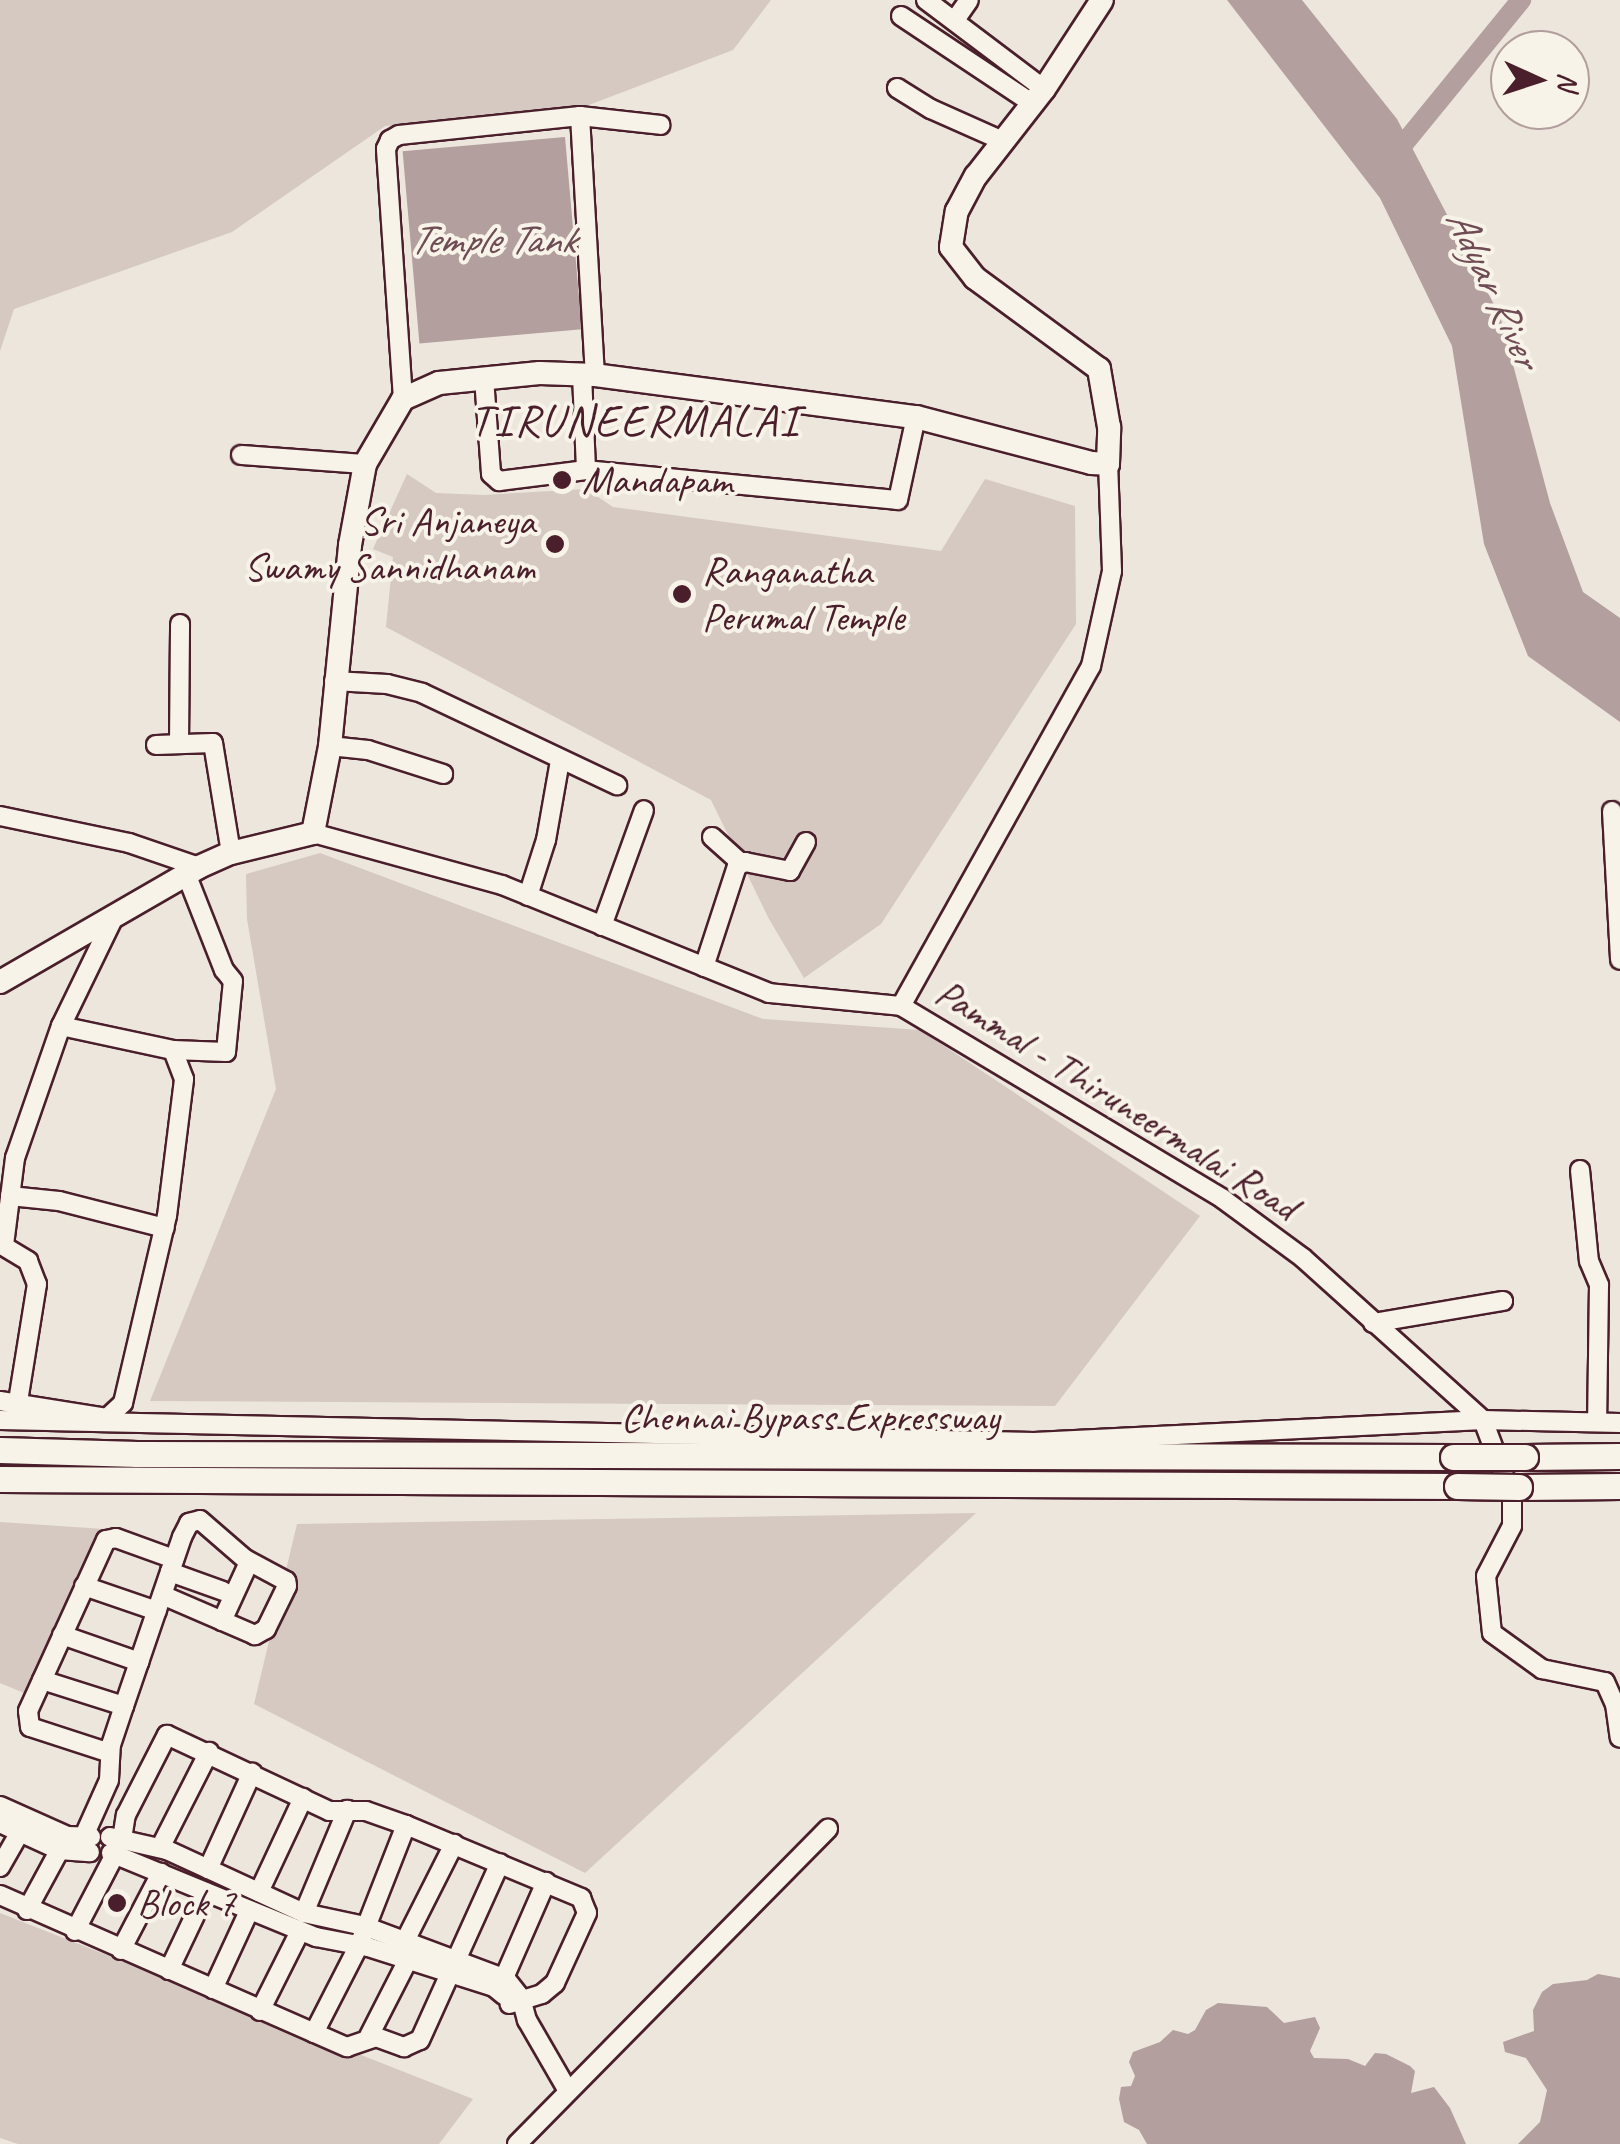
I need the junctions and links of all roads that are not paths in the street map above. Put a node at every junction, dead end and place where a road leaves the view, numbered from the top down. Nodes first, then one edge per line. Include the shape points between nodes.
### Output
1 (926, 0) edge
2 (969, 0) edge
3 (1094, 3) edge
4 (901, 16) dead end
5 (956, 20) junction
6 (897, 88) dead end
7 (1038, 96) junction
8 (580, 116) junction
9 (661, 125) dead end
10 (1003, 141) junction
11 (588, 374) junction
12 (484, 378) junction
13 (403, 399) junction
14 (916, 417) junction
15 (241, 455) dead end
16 (366, 464) junction
17 (1108, 464) junction
18 (586, 470) junction
19 (180, 624) dead end
20 (334, 681) junction
21 (180, 744) junction
22 (156, 745) dead end
23 (330, 746) junction
24 (560, 761) junction
25 (443, 774) dead end
26 (617, 785) dead end
27 (644, 810) dead end
28 (1612, 812) dead end
29 (0, 816) edge
30 (313, 833) junction
31 (712, 838) dead end
32 (806, 842) dead end
33 (231, 853) junction
34 (740, 862) junction
35 (193, 871) junction
36 (528, 896) junction
37 (115, 914) junction
38 (602, 926) junction
39 (1620, 960) edge
40 (704, 966) junction
41 (5, 972) edge
42 (900, 1006) junction
43 (60, 1026) junction
44 (173, 1050) junction
45 (1580, 1170) dead end
46 (6, 1201) edge
47 (165, 1228) junction
48 (2, 1244) edge
49 (1503, 1301) dead end
50 (1372, 1323) junction
51 (8, 1412) edge
52 (1484, 1420) junction
53 (1597, 1422) junction
54 (1620, 1422) edge
55 (1030, 1448) junction
56 (1121, 1448) junction
57 (0, 1450) edge
58 (1620, 1456) edge
59 (0, 1479) edge
60 (1620, 1486) edge
61 (249, 1562) junction
62 (172, 1565) junction
63 (84, 1586) junction
64 (223, 1591) dead end
65 (160, 1603) junction
66 (222, 1621) junction
67 (62, 1634) junction
68 (139, 1662) junction
69 (1612, 1677) edge
70 (42, 1680) junction
71 (124, 1706) junction
72 (1620, 1738) edge
73 (209, 1752) junction
74 (110, 1753) junction
75 (252, 1773) junction
76 (302, 1798) junction
77 (0, 1806) edge
78 (347, 1810) junction
79 (0, 1823) edge
80 (406, 1824) junction
81 (828, 1829) dead end
82 (20, 1832) junction
83 (94, 1844) junction
84 (454, 1844) junction
85 (160, 1848) junction
86 (500, 1863) junction
87 (0, 1867) edge
88 (208, 1869) junction
89 (162, 1873) junction
90 (546, 1882) junction
91 (206, 1892) junction
92 (0, 1895) edge
93 (266, 1896) junction
94 (27, 1910) junction
95 (256, 1914) junction
96 (302, 1922) junction
97 (364, 1926) junction
98 (75, 1931) junction
99 (359, 1945) junction
100 (121, 1950) junction
101 (406, 1950) junction
102 (453, 1967) junction
103 (168, 1970) junction
104 (504, 1978) junction
105 (213, 1989) junction
106 (516, 2001) junction
107 (260, 2011) junction
108 (314, 2033) junction
109 (368, 2038) junction
110 (568, 2092) junction
111 (516, 2144) edge

1 - 5 street
2 - 5 street
3 - 7 main road
4 - 7 street
5 - 7 street
6 - 10 street
7 - 10 main road
8 - 9 street
8 - 11 street
8 - 13 street via 390,140
10 - 17 main road via 957,211 951,247 975,278 1099,369
11 - 12 main road
11 - 14 main road
11 - 18 street
12 - 13 main road via 438,383
12 - 18 street via 493,478
13 - 16 main road
14 - 17 main road
14 - 18 street via 898,500
15 - 16 street
16 - 20 main road
17 - 42 street via 1112,570 1091,666
19 - 21 street
20 - 23 main road
20 - 24 street via 422,694
21 - 22 street
21 - 33 street via 213,743
23 - 25 street via 368,750
23 - 30 main road
24 - 26 street
24 - 36 street
27 - 38 street
28 - 39 street
29 - 35 street via 129,843
30 - 33 main road
30 - 36 street
31 - 34 street
32 - 34 street via 790,872
33 - 35 main road
34 - 40 street
35 - 37 main road
35 - 44 street via 233,981 228,1046 222,1054
36 - 38 street
37 - 41 main road
37 - 43 street
38 - 40 street
40 - 42 street via 769,993
42 - 50 street, Pammal - Thiruneermalai Road via 1224,1200 1303,1258
43 - 44 street
43 - 46 street
44 - 47 street via 184,1079
45 - 53 street via 1589,1261 1599,1285
46 - 47 street via 59,1202
46 - 48 street
47 - 51 street via 116,1414
48 - 51 street via 28,1261 36,1284
49 - 50 street
50 - 52 street, Pammal - Thiruneermalai Road
51 - 55 street
52 - 53 street
52 - 56 street
52 - 69 street, Pammal - Thiruneermalai Road via 1512,1497 1512,1526 1486,1576 1492,1633 1542,1670
53 - 54 street
55 - 56 highway, Chennai Bypass Expressway
55 - 57 highway, Chennai Bypass Expressway
56 - 58 highway, Chennai Bypass Expressway, bridge
59 - 60 highway, Chennai Bypass Expressway, bridge
61 - 62 street via 194,1519
61 - 66 street
61 - 66 street via 286,1581 285,1591 264,1632 255,1635
62 - 63 street via 109,1538
62 - 64 street
62 - 65 street
63 - 65 street
63 - 67 street
65 - 66 street
65 - 68 street
67 - 68 street
67 - 70 street
68 - 71 street
69 - 72 street, Pammal - Thiruneermalai Road
70 - 71 street
70 - 74 street via 28,1711 30,1727
71 - 74 street
73 - 75 street
73 - 83 street via 163,1737 124,1820
73 - 85 street
74 - 83 street
75 - 76 street
75 - 88 street
76 - 78 street via 334,1812
76 - 93 street
77 - 83 street
78 - 80 street
78 - 96 street
79 - 82 street
80 - 84 street
80 - 97 street
81 - 110 street
82 - 83 street
82 - 87 street
83 - 85 street
83 - 89 street
83 - 94 street
83 - 98 street
84 - 86 street
84 - 101 street
85 - 88 street
86 - 90 street
86 - 102 street
88 - 93 street
89 - 91 street
89 - 100 street
90 - 104 street
90 - 106 street via 581,1898 587,1913 549,1990
91 - 95 street
91 - 103 street
92 - 94 street
93 - 95 street
93 - 96 street
94 - 98 street
95 - 96 street
95 - 105 street
96 - 97 street
96 - 99 street
96 - 107 street
97 - 99 street
97 - 101 street
98 - 100 street
99 - 101 street
99 - 108 street
100 - 103 street
101 - 102 street
101 - 109 street
102 - 104 street
102 - 106 street
102 - 109 street via 417,2043
103 - 105 street
104 - 106 street
105 - 107 street
106 - 110 street via 519,2018 531,2026
107 - 108 street
108 - 109 street via 346,2047
110 - 111 street

